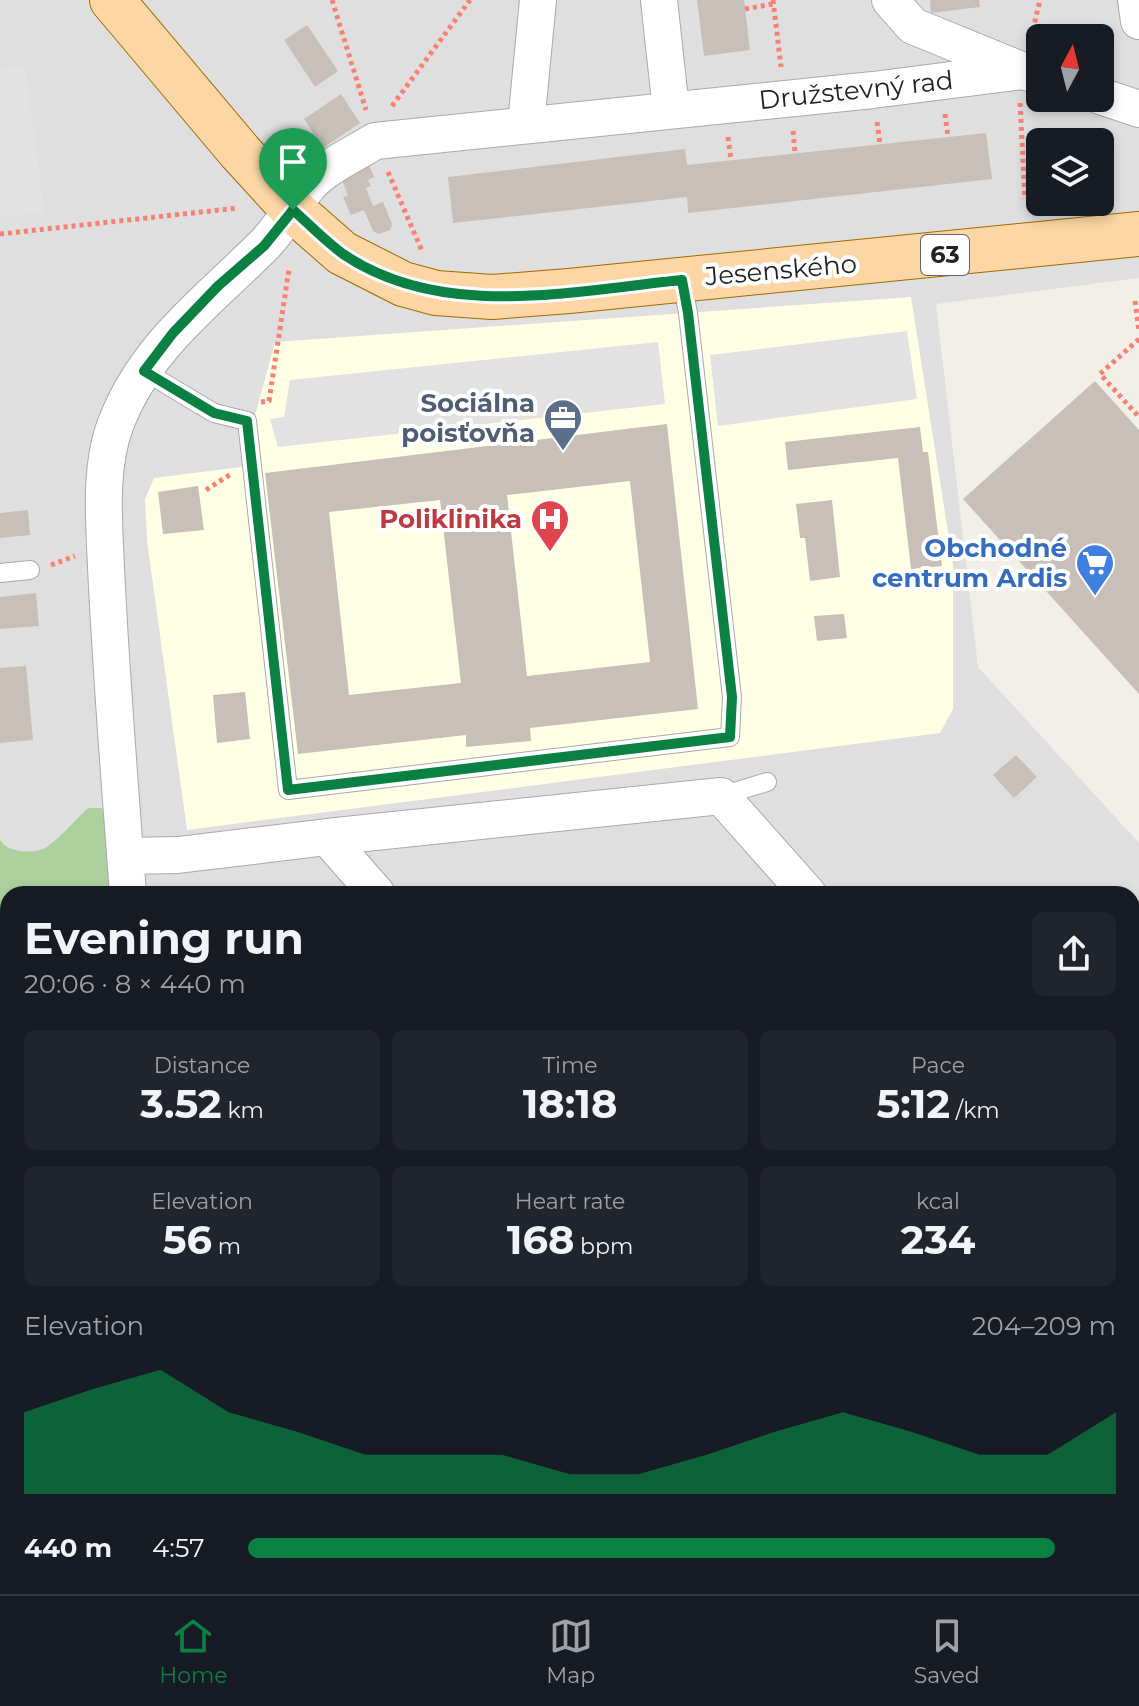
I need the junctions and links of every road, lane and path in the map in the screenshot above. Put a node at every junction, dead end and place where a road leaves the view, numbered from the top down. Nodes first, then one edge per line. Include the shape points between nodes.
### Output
1 (112, 0) edge
2 (470, 0) edge
3 (538, 0) edge
4 (659, 0) edge
5 (890, 0) edge
6 (1136, 0) edge
7 (773, 2) edge
8 (745, 9) dead end
9 (1139, 21) edge
10 (1026, 72) edge
11 (1026, 74) edge
12 (785, 98) junction
13 (1114, 101) edge
14 (390, 108) dead end
15 (1139, 109) edge
16 (671, 110) junction
17 (526, 124) junction
18 (238, 208) dead end
19 (293, 210) junction
20 (0, 234) edge
21 (1139, 234) edge
22 (289, 268) dead end
23 (682, 280) junction
24 (1135, 301) dead end
25 (1139, 331) edge
26 (1139, 339) edge
27 (144, 371) junction
28 (258, 402) dead end
29 (1139, 417) edge
30 (233, 473) dead end
31 (206, 490) dead end
32 (105, 542) junction
33 (30, 570) joint
34 (0, 573) edge
35 (767, 782) dead end
36 (721, 796) junction
37 (327, 837) junction
38 (125, 856) junction
39 (127, 886) edge
40 (370, 886) edge
41 (801, 886) edge

1 - 19 main road, Jesenského / 63
2 - 14 path
3 - 17 street
4 - 16 street
5 - 10 street via 913,26
6 - 9 street
7 - 8 path
7 - 12 path
11 - 12 street, Družstevný rad
12 - 16 street, Družstevný rad
13 - 15 street
16 - 17 street, Družstevný rad
17 - 19 street, Družstevný rad via 375,141 307,187
18 - 20 path
19 - 23 main road, Jesenského / 63 via 362,265 436,293 492,297
19 - 27 street, Družstevný rad via 264,246 173,333
21 - 23 main road, Jesenského / 63
22 - 28 path via 269,401
23 - 27 lane via 732,697 730,737 288,790 247,421 214,413
24 - 25 path
26 - 29 path via 1100,374
27 - 32 street, Družstevný rad via 116,423 108,457
30 - 31 path
32 - 33 path
32 - 38 street, Družstevný rad
33 - 34 lane
35 - 36 lane
36 - 37 street
36 - 41 street
37 - 38 street
37 - 40 street
38 - 39 street, Družstevný rad

